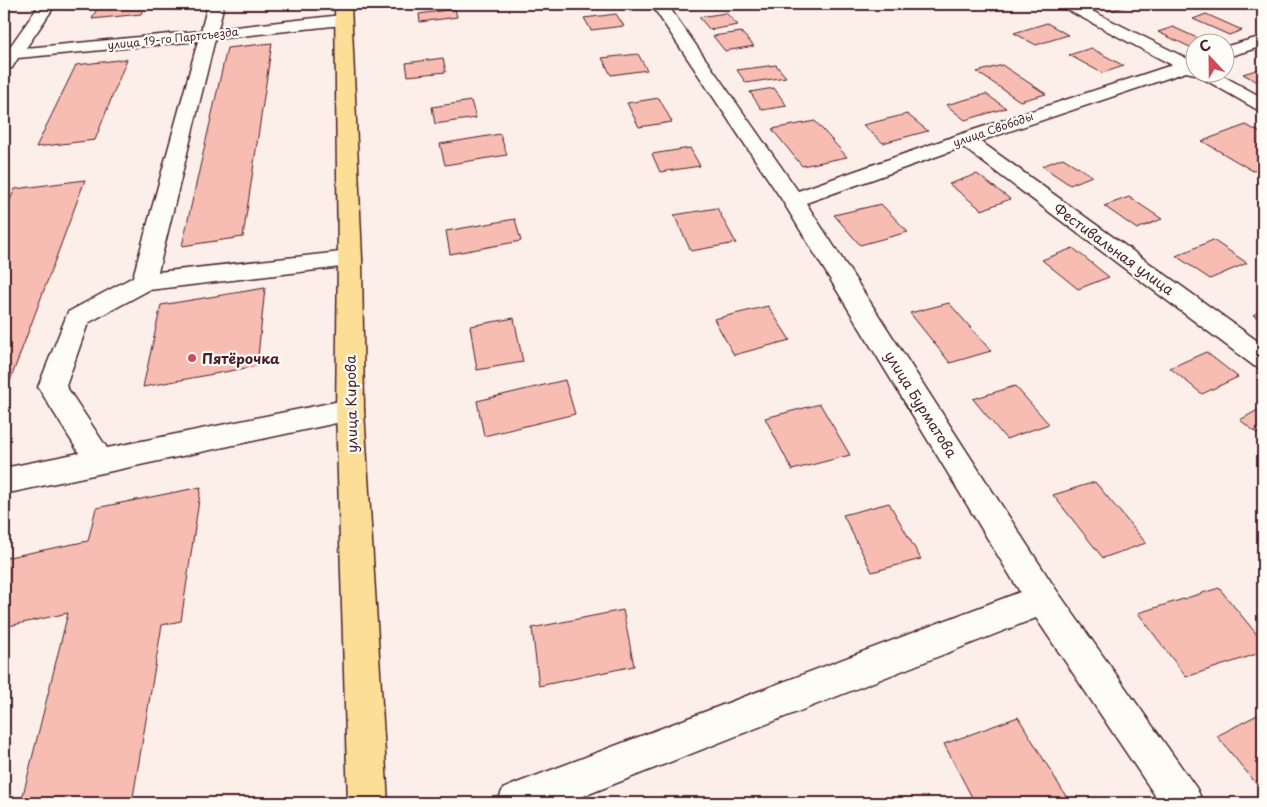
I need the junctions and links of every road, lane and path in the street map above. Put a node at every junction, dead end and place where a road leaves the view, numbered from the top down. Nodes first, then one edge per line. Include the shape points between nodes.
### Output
1 (48, 4) edge
2 (216, 4) edge
3 (659, 4) edge
4 (1067, 4) edge
5 (342, 12) edge
6 (208, 35) junction
7 (1263, 41) edge
8 (1234, 51) edge
9 (6, 58) edge
10 (1184, 62) edge
11 (1184, 70) edge
12 (1221, 82) edge
13 (1263, 105) edge
14 (965, 138) junction
15 (793, 200) junction
16 (350, 259) junction
17 (144, 282) junction
18 (1263, 359) edge
19 (350, 410) junction
20 (100, 462) junction
21 (4, 481) edge
22 (1043, 599) junction
23 (368, 803) edge
24 (518, 803) edge
25 (1183, 803) edge

1 - 9 street
2 - 6 street
3 - 15 street, улица Бурматова
4 - 10 street
5 - 6 street, улица 19-го Партсъезда
5 - 16 main road, улица Кирова
6 - 9 street, улица 19-го Партсъезда
6 - 17 street
7 - 8 street
11 - 14 street, улица Свободы
12 - 13 street
14 - 15 street, улица Свободы
14 - 18 street, Фестивальная улица
15 - 22 street, улица Бурматова
16 - 17 street
16 - 19 main road, улица Кирова
17 - 20 street via 77,318 52,386
19 - 20 street
19 - 23 main road, улица Кирова
20 - 21 street
22 - 24 street
22 - 25 street, улица Бурматова

